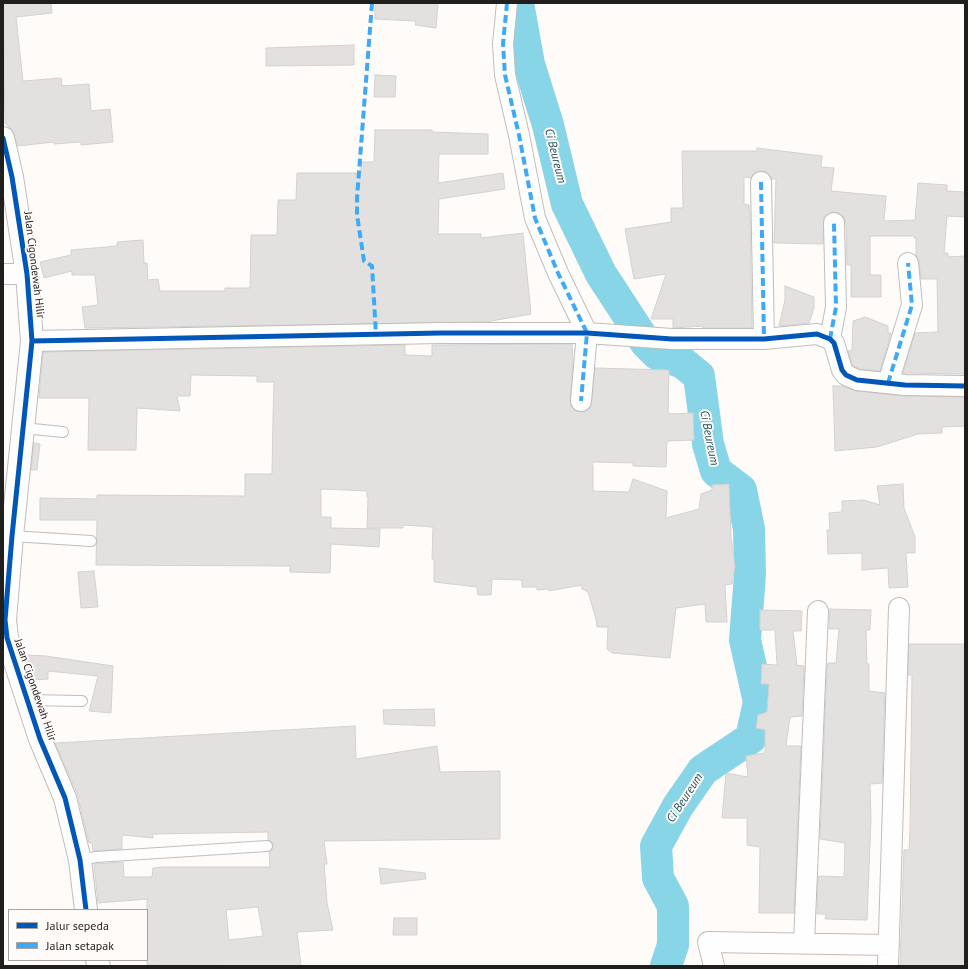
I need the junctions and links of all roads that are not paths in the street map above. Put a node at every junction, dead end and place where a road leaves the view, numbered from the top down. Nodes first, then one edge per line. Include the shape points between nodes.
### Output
1 (507, 3) edge
2 (3, 138) edge
3 (761, 182) dead end
4 (834, 223) dead end
5 (908, 263) dead end
6 (3, 274) edge
7 (27, 274) junction
8 (586, 333) junction
9 (764, 339) junction
10 (830, 339) junction
11 (32, 341) junction
12 (888, 383) junction
13 (965, 386) edge
14 (582, 401) dead end
15 (23, 428) junction
16 (63, 432) dead end
17 (12, 536) junction
18 (91, 540) dead end
19 (899, 608) dead end
20 (818, 610) dead end
21 (26, 700) junction
22 (82, 701) dead end
23 (268, 846) dead end
24 (80, 860) junction
25 (86, 909) edge
26 (804, 943) junction
27 (889, 945) junction
28 (714, 966) edge
29 (888, 966) edge

1 - 8 street via 503,44 505,75 520,134 535,218
2 - 7 street, Jalan Cigondewah Hilir via 12,177
3 - 9 street
4 - 10 street via 836,307
5 - 12 street via 912,305
6 - 7 street
7 - 11 street, Jalan Cigondewah Hilir
8 - 9 street via 672,339
8 - 11 street
8 - 14 street
9 - 10 street via 817,334
10 - 12 street via 846,375 857,380
11 - 15 street, Jalan Cigondewah Hilir
12 - 13 street
15 - 16 lane
15 - 17 street, Jalan Cigondewah Hilir
17 - 18 lane
17 - 21 street, Jalan Cigondewah Hilir via 7,638
19 - 27 street
20 - 26 street
21 - 22 lane
21 - 24 street, Jalan Cigondewah Hilir via 65,798
23 - 24 lane
24 - 25 street, Jalan Cigondewah Hilir
26 - 27 street
26 - 28 street via 708,942
27 - 29 street

